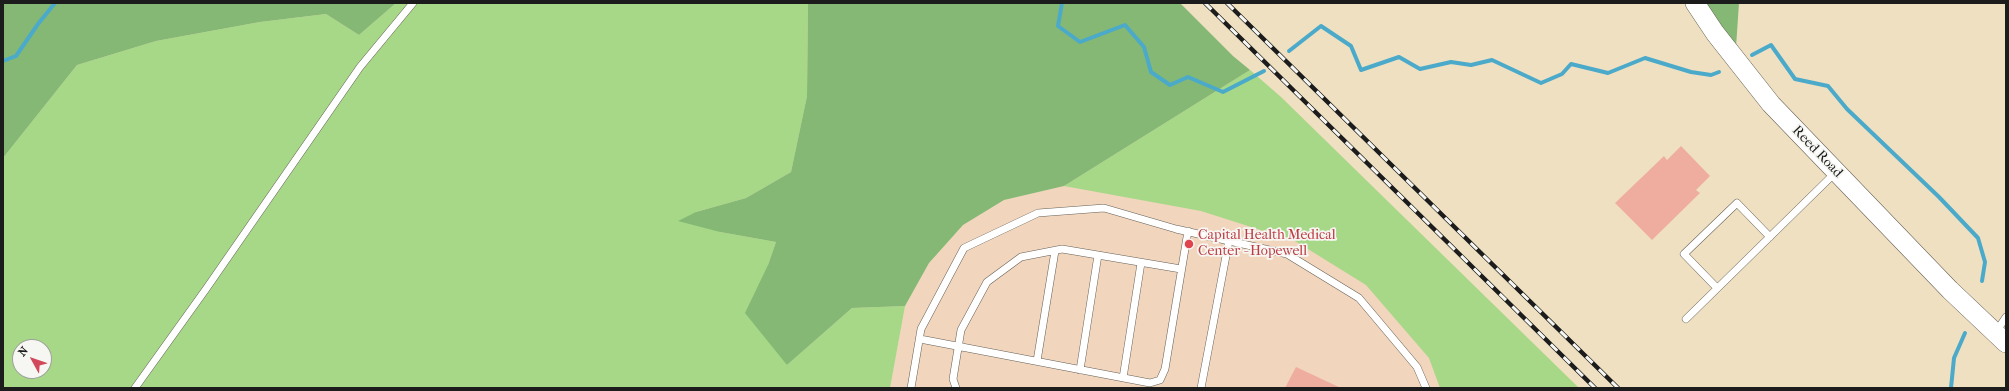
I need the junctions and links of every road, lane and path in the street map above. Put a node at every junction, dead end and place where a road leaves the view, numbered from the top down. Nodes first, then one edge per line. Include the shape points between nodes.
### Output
1 (413, 3) edge
2 (1695, 3) edge
3 (1836, 171) junction
4 (1188, 231) junction
5 (1770, 237) junction
6 (1228, 240) junction
7 (1055, 250) junction
8 (1098, 255) junction
9 (1141, 263) junction
10 (1181, 269) junction
11 (1717, 288) junction
12 (2006, 317) edge
13 (1686, 318) dead end
14 (2001, 338) edge
15 (920, 339) junction
16 (958, 346) junction
17 (1037, 361) junction
18 (1080, 370) junction
19 (1123, 378) junction
20 (135, 388) edge
21 (911, 388) edge
22 (956, 388) edge
23 (1200, 388) edge
24 (1426, 388) edge

1 - 20 lane via 360,68
2 - 3 street, Reed Road via 1746,75
3 - 5 lane
3 - 14 street, Reed Road via 1950,290
4 - 6 lane
4 - 10 lane
4 - 15 lane via 1104,208 1038,213 964,248 921,329
5 - 11 lane
5 - 11 lane via 1737,203 1684,254
6 - 23 lane
6 - 24 lane via 1287,254 1359,298 1416,367
7 - 8 lane
7 - 16 lane via 1021,257 987,282 961,330
7 - 17 lane
8 - 9 lane
8 - 18 lane
9 - 10 lane
9 - 19 lane
10 - 19 lane via 1165,369 1160,380 1150,383
11 - 13 lane
12 - 14 lane
15 - 16 lane
15 - 21 lane
16 - 17 lane
16 - 22 lane via 953,380
17 - 18 lane
18 - 19 lane

